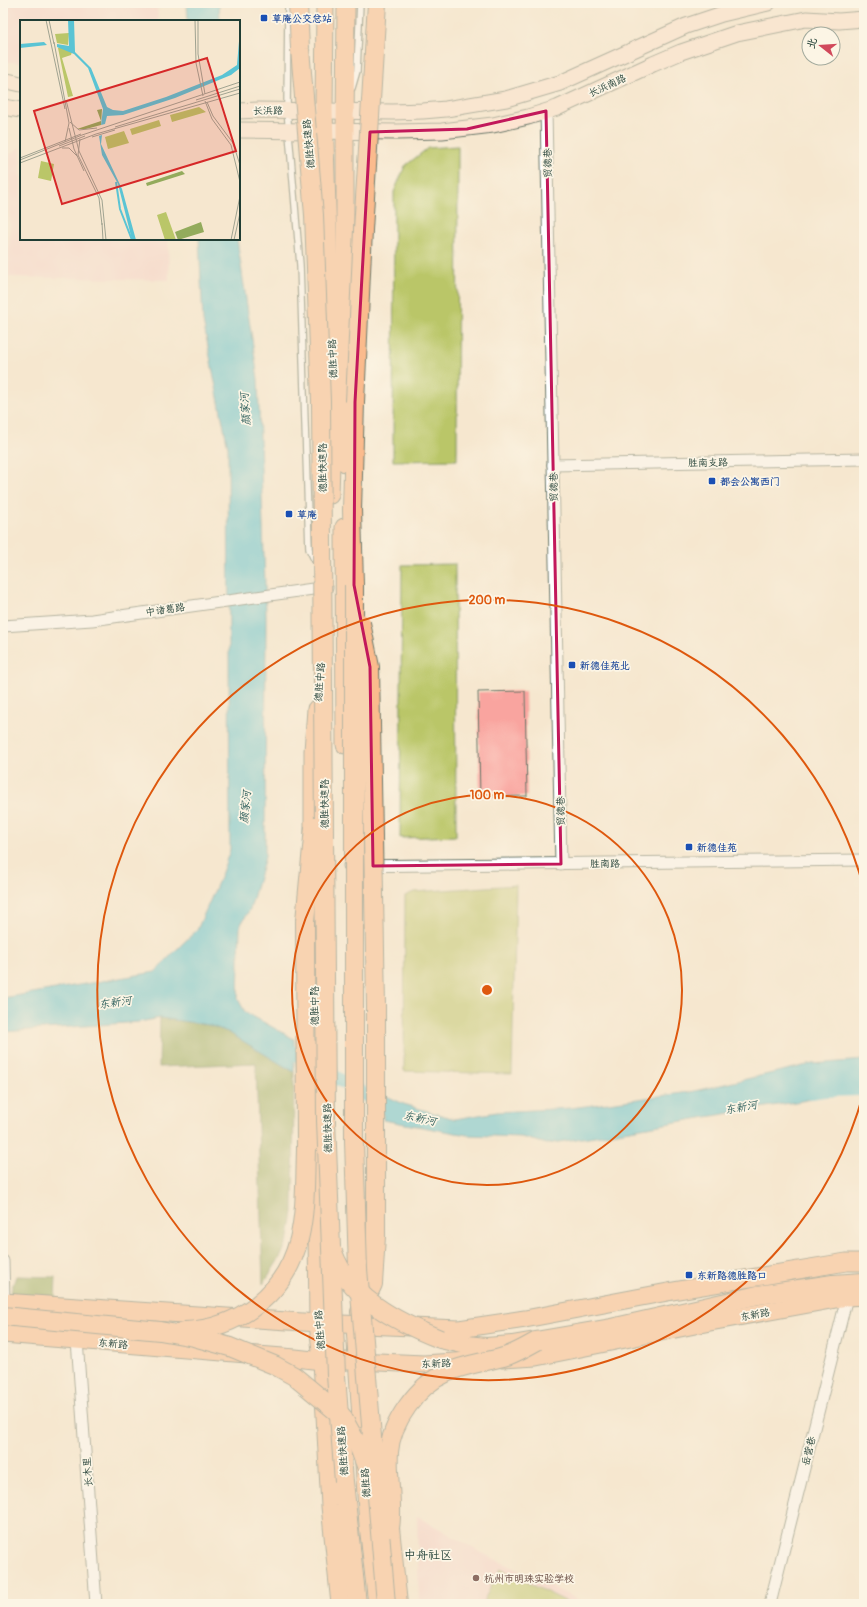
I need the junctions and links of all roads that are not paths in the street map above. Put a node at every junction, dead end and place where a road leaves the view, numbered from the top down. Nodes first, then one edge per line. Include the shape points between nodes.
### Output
1 (288, 3) edge
2 (298, 3) edge
3 (325, 3) edge
4 (346, 3) edge
5 (360, 3) edge
6 (377, 3) edge
7 (768, 3) edge
8 (864, 19) edge
9 (3, 80) edge
10 (20, 84) edge
11 (3, 107) edge
12 (20, 110) edge
13 (287, 110) junction
14 (241, 111) edge
15 (324, 111) junction
16 (345, 111) junction
17 (546, 111) junction
18 (240, 130) edge
19 (288, 130) junction
20 (325, 131) junction
21 (345, 132) junction
22 (864, 459) edge
23 (553, 465) junction
24 (354, 585) junction
25 (327, 588) junction
26 (3, 626) edge
27 (324, 734) junction
28 (864, 860) edge
29 (561, 864) junction
30 (346, 866) junction
31 (306, 1149) junction
32 (3, 1261) edge
33 (864, 1262) edge
34 (864, 1282) edge
35 (864, 1296) edge
36 (846, 1297) junction
37 (3, 1307) edge
38 (318, 1323) junction
39 (354, 1324) junction
40 (160, 1331) junction
41 (3, 1334) edge
42 (77, 1340) junction
43 (537, 1341) junction
44 (322, 1361) junction
45 (356, 1361) junction
46 (390, 1528) junction
47 (96, 1604) edge
48 (340, 1604) edge
49 (357, 1604) edge
50 (377, 1604) edge
51 (386, 1604) edge
52 (398, 1604) edge
53 (770, 1604) edge

1 - 13 lane
2 - 27 highway, 德胜快速路, bridge via 314,215 321,401
3 - 15 main road, 德胜中路
4 - 16 main road, 德胜中路
5 - 16 lane via 357,71
6 - 24 highway, bridge via 358,325 352,502
7 - 16 main road via 686,26 560,83 506,99 423,111
8 - 17 main road, 长浜南路 via 806,19 737,33 681,52
9 - 10 main road
11 - 12 main road
13 - 14 main road, 长浜路
13 - 15 main road, 长浜路
13 - 19 lane
15 - 16 main road, 长浜路
15 - 20 main road, 德胜中路
16 - 21 main road, 德胜中路
17 - 21 main road, 长浜南路 via 467,129
17 - 23 street, 贸德巷
18 - 19 main road, 长浜路
19 - 20 main road, 长浜路
19 - 25 lane via 300,265 309,549
20 - 21 main road, 长浜路
20 - 25 main road, 德胜中路 via 333,401
21 - 30 main road, 德胜中路
22 - 23 street, 胜南支路
23 - 29 street, 贸德巷
24 - 39 highway, bridge via 370,667 376,1008 376,1236 373,1284
24 - 51 highway, bridge via 354,1141 358,1269
25 - 26 street, 中诸葛路 via 92,620
25 - 38 main road, 德胜中路 via 313,750
27 - 31 highway, bridge via 305,921
27 - 49 highway, 德胜快速路, bridge via 326,1121 330,1261 343,1467
28 - 29 street, 胜南路
29 - 30 street, 胜南路
30 - 39 main road, 德胜中路 via 349,1238
31 - 40 highway, bridge via 299,1239 283,1277 267,1297 228,1323 196,1330
31 - 43 highway, bridge via 310,1177 337,1265 354,1287 372,1302 392,1316 440,1339 486,1347
32 - 37 street
33 - 39 main road via 831,1264 459,1329
34 - 43 highway via 758,1295
35 - 36 main road, 东新路
36 - 45 main road, 东新路 via 536,1357 424,1364
36 - 53 street, 岳营巷
37 - 38 main road
37 - 40 highway, bridge
38 - 39 main road
38 - 44 main road, 德胜中路
39 - 45 main road, 德胜中路
40 - 46 highway, bridge via 230,1347 274,1365 310,1388 342,1416 358,1445
41 - 42 main road, 东新路
42 - 44 main road, 东新路
42 - 47 street, 长木里
43 - 46 highway, bridge via 508,1355 444,1374 428,1384 411,1401 398,1422 389,1452 392,1513
44 - 45 main road, 东新路
44 - 48 main road via 330,1506
45 - 50 main road, 德胜路 via 368,1525
46 - 52 highway

